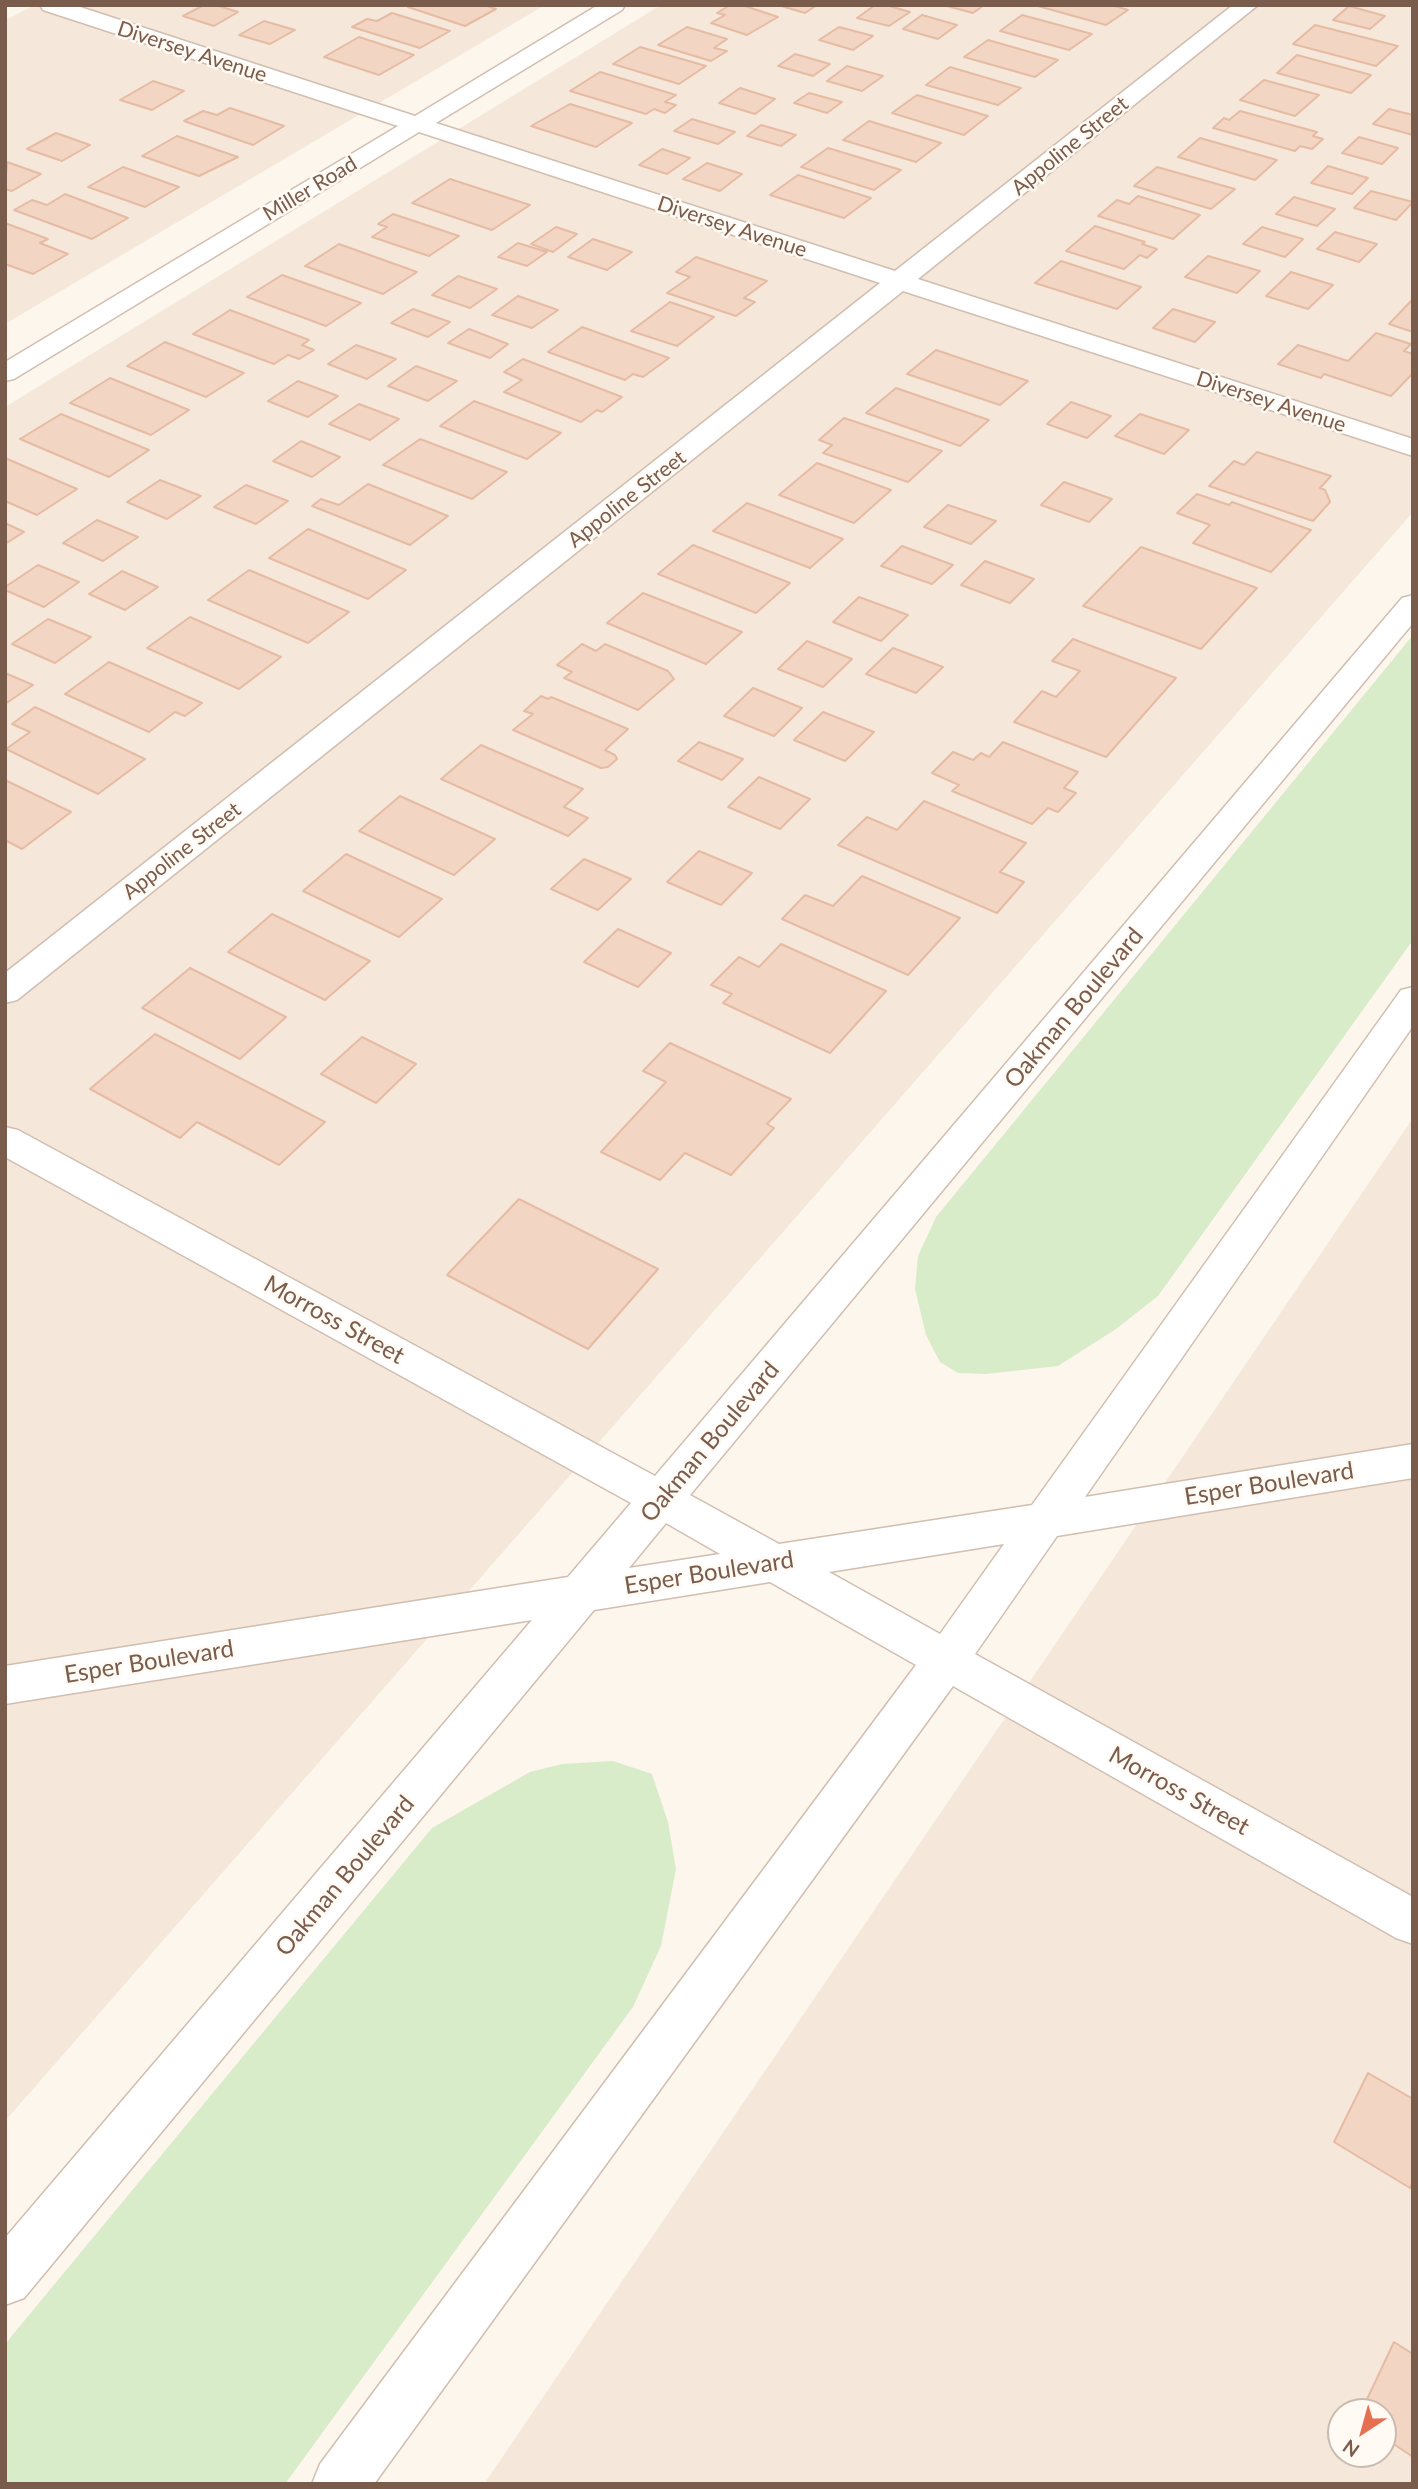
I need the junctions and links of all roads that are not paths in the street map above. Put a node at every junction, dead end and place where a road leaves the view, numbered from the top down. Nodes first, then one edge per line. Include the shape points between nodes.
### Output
1 (51, 5) edge
2 (614, 5) edge
3 (1247, 5) edge
4 (417, 125) junction
5 (901, 282) junction
6 (5, 373) edge
7 (1413, 448) edge
8 (1413, 604) edge
9 (5, 991) edge
10 (1413, 999) edge
11 (5, 1140) edge
12 (1413, 1461) edge
13 (662, 1500) junction
14 (1042, 1522) junction
15 (775, 1563) junction
16 (585, 1591) junction
17 (946, 1660) junction
18 (5, 1685) edge
19 (1413, 1922) edge
20 (5, 2279) edge
21 (340, 2484) edge

1 - 4 street, Diversey Avenue
2 - 4 street, Miller Road
3 - 5 street, Appoline Street
4 - 5 street, Diversey Avenue
4 - 6 street, Miller Road
5 - 7 street, Diversey Avenue
5 - 9 street, Appoline Street
8 - 13 street, Oakman Boulevard
10 - 14 street
11 - 13 street, Morross Street
12 - 14 street, Esper Boulevard
13 - 15 street, Morross Street
13 - 16 street, Oakman Boulevard
14 - 15 street, Esper Boulevard
14 - 17 street
15 - 16 street, Esper Boulevard
15 - 17 street, Morross Street
16 - 18 street, Esper Boulevard
16 - 20 street, Oakman Boulevard
17 - 19 street, Morross Street
17 - 21 street

